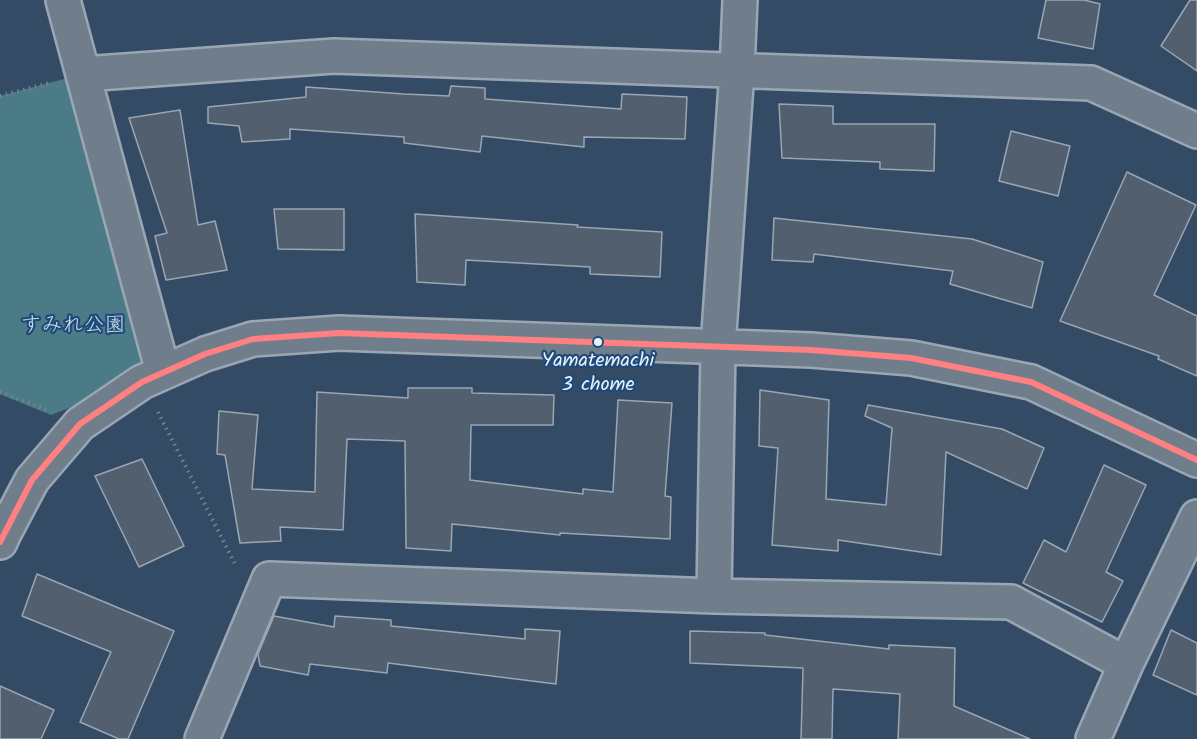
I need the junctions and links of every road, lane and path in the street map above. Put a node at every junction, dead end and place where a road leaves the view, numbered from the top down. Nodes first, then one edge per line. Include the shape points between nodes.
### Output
1 (63, 0) edge
2 (740, 0) edge
3 (737, 70) junction
4 (83, 74) junction
5 (0, 96) edge
6 (1197, 131) edge
7 (718, 347) junction
8 (153, 377) junction
9 (0, 392) edge
10 (81, 424) junction
11 (1197, 460) edge
12 (1197, 518) edge
13 (0, 542) edge
14 (714, 596) junction
15 (257, 607) junction
16 (1126, 664) junction
17 (202, 739) edge
18 (1093, 739) edge

1 - 4 street
2 - 3 street
3 - 4 street via 334,56
3 - 6 street via 1091,83
3 - 7 street
4 - 5 path
4 - 8 street
7 - 8 street via 339,333 252,339
7 - 11 street via 911,358 1031,382
7 - 14 street
8 - 10 street
8 - 15 path
9 - 10 path
10 - 13 street via 32,480
12 - 16 street
14 - 15 street via 269,579
14 - 16 street via 1011,602
15 - 17 street
16 - 18 street

